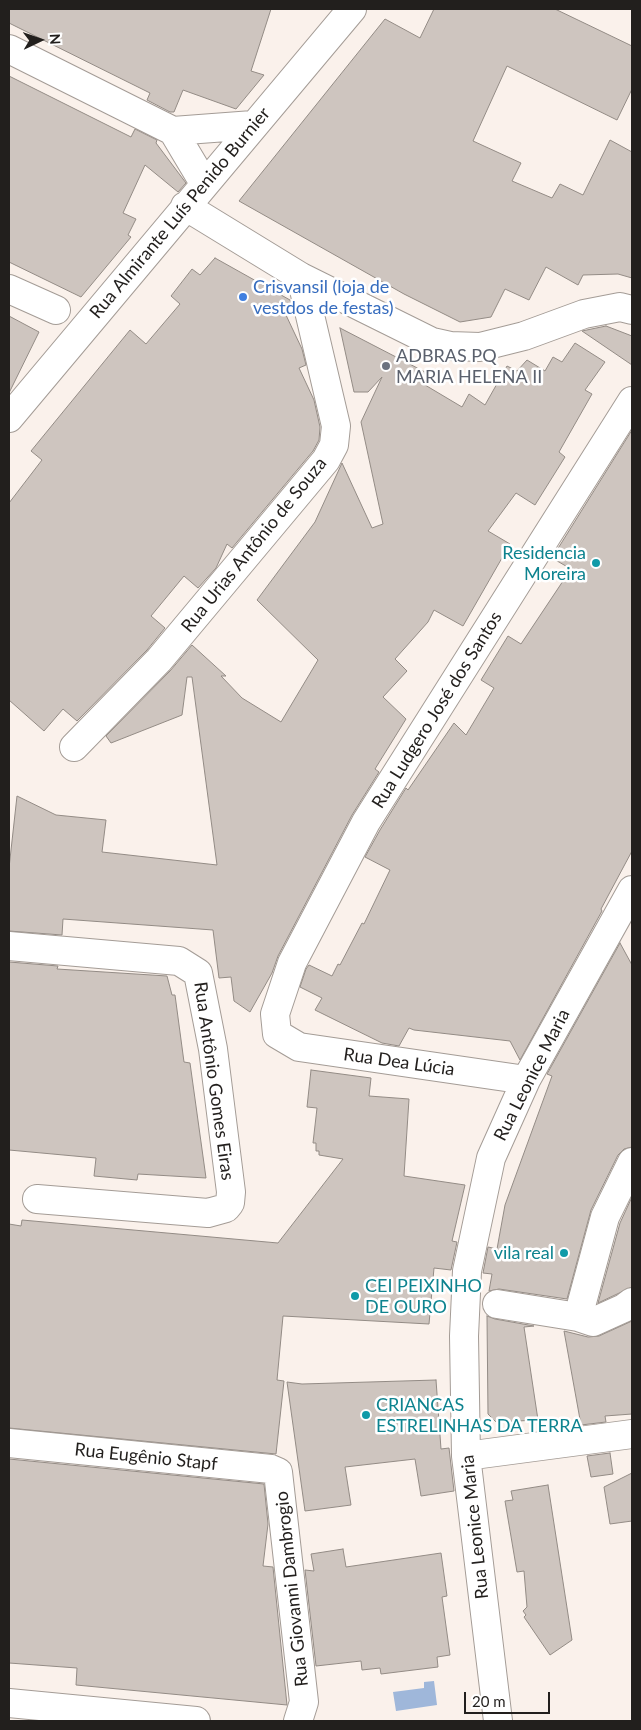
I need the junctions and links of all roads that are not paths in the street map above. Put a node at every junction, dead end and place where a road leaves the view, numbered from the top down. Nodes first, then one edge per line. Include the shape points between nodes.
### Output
1 (352, 9) edge
2 (9, 49) edge
3 (253, 125) junction
4 (173, 131) junction
5 (204, 183) junction
6 (185, 206) junction
7 (301, 277) junction
8 (9, 289) edge
9 (56, 310) dead end
10 (632, 310) edge
11 (632, 401) edge
12 (9, 418) edge
13 (74, 747) dead end
14 (632, 890) edge
15 (9, 946) edge
16 (277, 1034) joint
17 (526, 1080) junction
18 (632, 1162) edge
19 (37, 1199) dead end
20 (632, 1302) edge
21 (497, 1304) dead end
22 (578, 1317) junction
23 (632, 1434) edge
24 (9, 1443) edge
25 (466, 1456) junction
26 (281, 1476) joint
27 (9, 1702) edge
28 (301, 1712) edge
29 (69, 1715) edge
30 (196, 1721) edge
31 (498, 1721) edge

1 - 3 street, Rua Almirante Luís Penido Burnier
2 - 4 street
3 - 4 street
3 - 5 street, Rua Almirante Luís Penido Burnier
4 - 5 street
5 - 6 street, Rua Almirante Luís Penido Burnier
6 - 7 street
6 - 12 street, Rua Almirante Luís Penido Burnier
7 - 10 street via 414,335 450,346 480,347 600,310
7 - 13 street, Rua Urias Antônio de Souza via 336,426 334,445 326,460 159,660
8 - 9 street
11 - 16 street, Rua Ludgero José dos Santos via 366,822 292,964 277,1004
14 - 17 street, Rua Leonice Maria
15 - 19 street, Rua Antônio Gomes Eiras via 179,962 198,973 213,1049 230,1184 230,1203 220,1212 208,1213
16 - 17 street, Rua Dea Lúcia via 299,1047 313,1050
17 - 25 street, Rua Leonice Maria via 491,1158 467,1271 464,1336
18 - 22 street via 605,1217
20 - 22 street via 593,1322
21 - 22 street
23 - 25 street
24 - 26 street, Rua Eugênio Stapf via 271,1469
25 - 31 street, Rua Leonice Maria
26 - 28 street, Rua Giovanni Dambrogio
27 - 29 street
29 - 30 street

